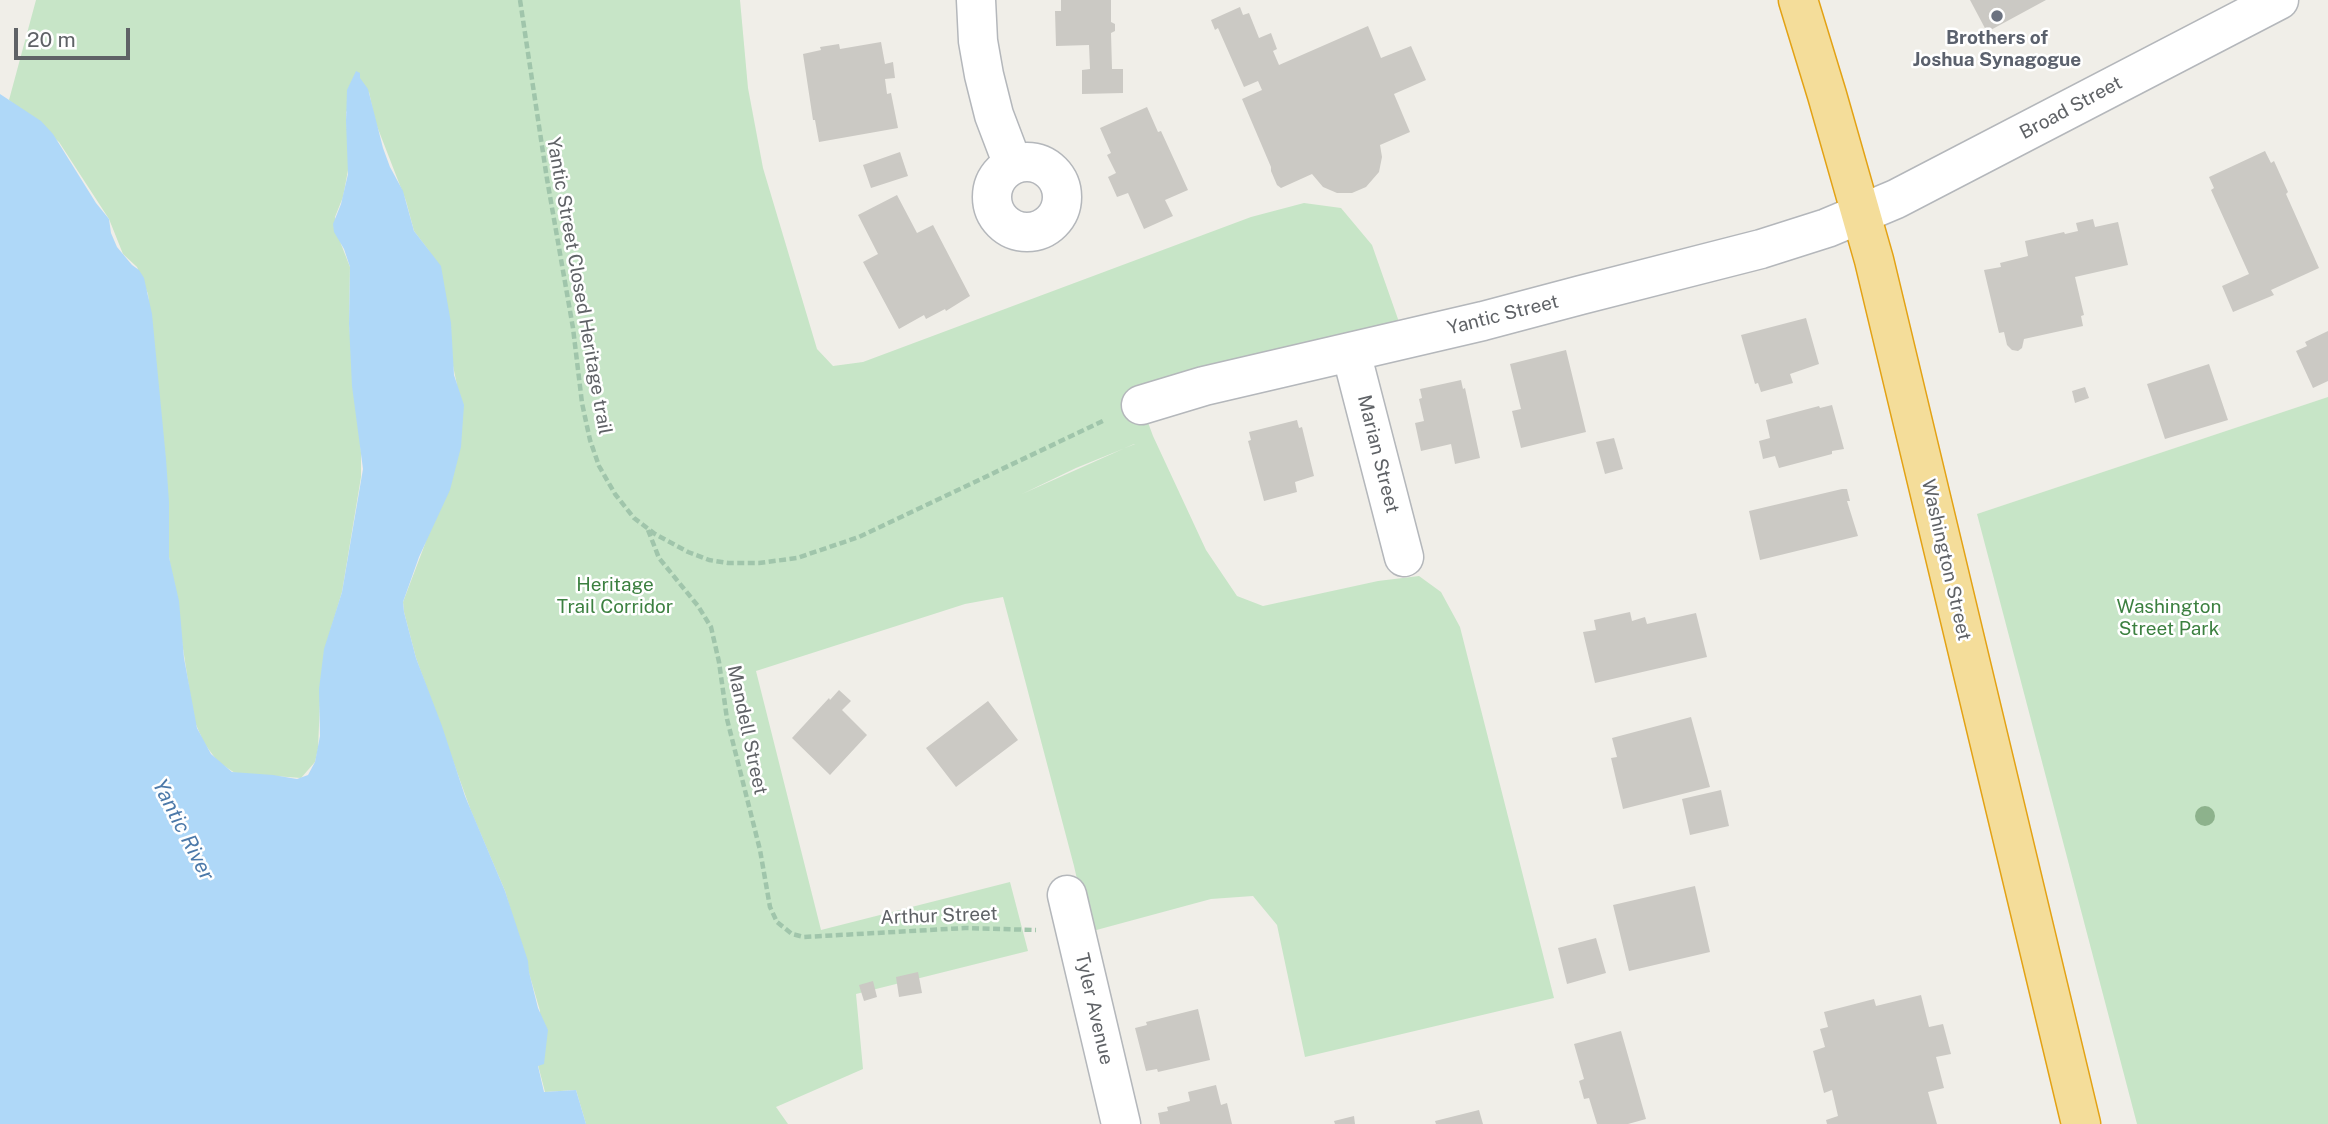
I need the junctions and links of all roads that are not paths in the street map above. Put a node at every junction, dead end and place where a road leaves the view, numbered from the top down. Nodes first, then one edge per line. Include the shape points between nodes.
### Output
1 (976, 0) edge
2 (1798, 0) edge
3 (2278, 0) edge
4 (1013, 165) dead end
5 (1861, 215) junction
6 (1351, 352) junction
7 (1141, 405) road end
8 (1404, 557) dead end
9 (1067, 895) dead end
10 (1121, 1124) edge
11 (2081, 1124) edge

1 - 4 street via 984,75
2 - 5 highway, Washington Street
3 - 5 street, Broad Street
5 - 6 street, Yantic Street via 1761,249
5 - 11 highway, Washington Street
6 - 7 street, Yantic Street
6 - 8 street, Marian Street
9 - 10 street, Tyler Avenue

